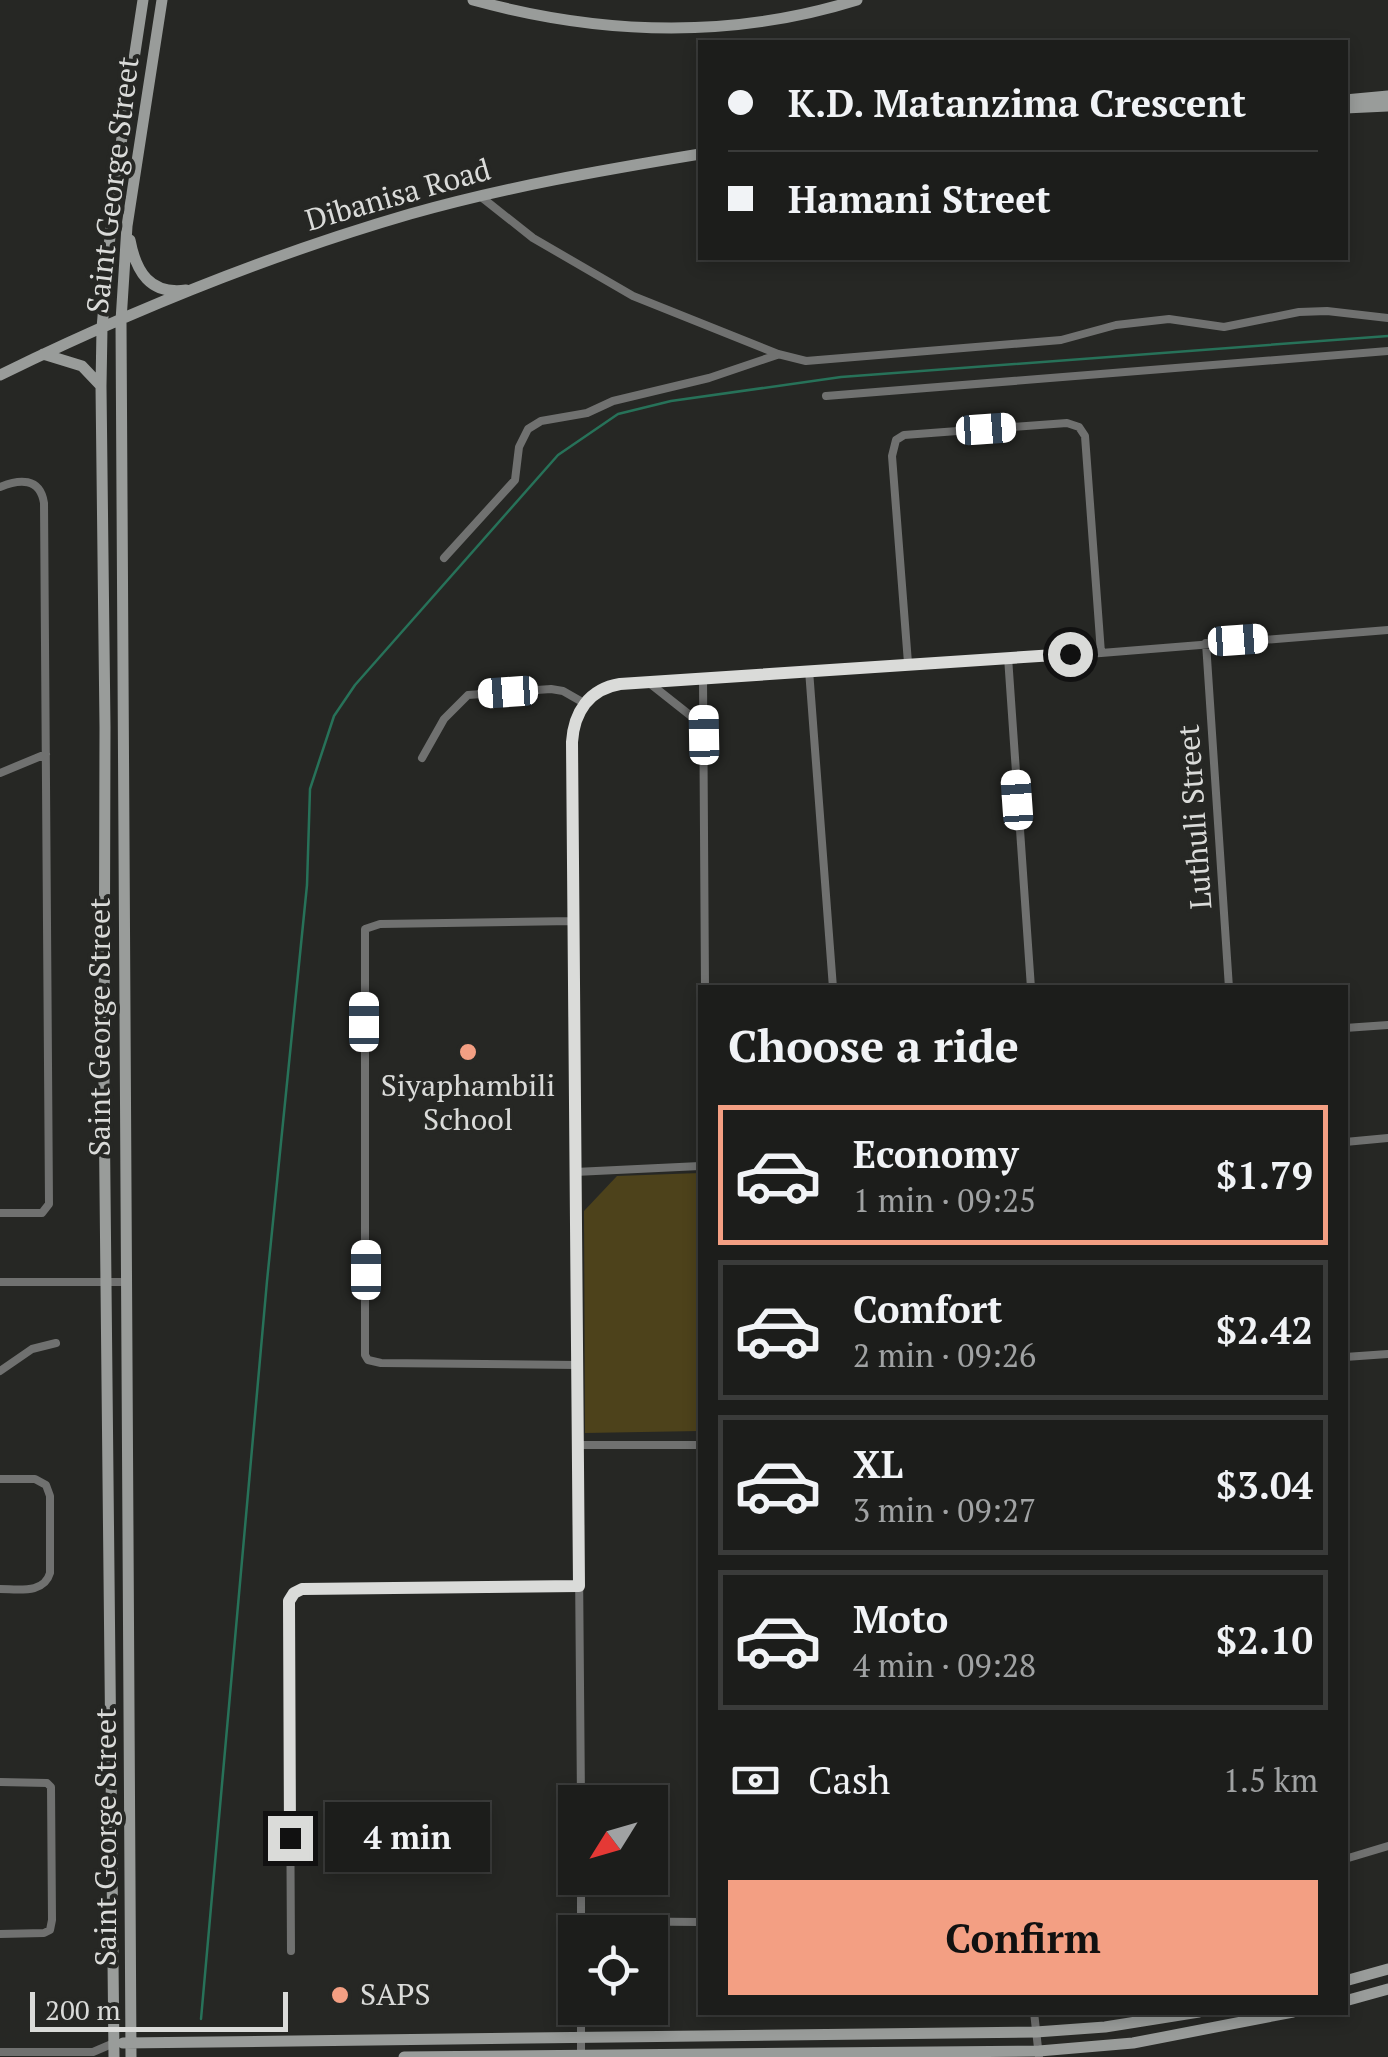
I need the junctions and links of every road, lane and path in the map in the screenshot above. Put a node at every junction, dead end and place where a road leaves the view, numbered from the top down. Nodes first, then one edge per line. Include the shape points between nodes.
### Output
1 (143, 0) edge
2 (162, 0) edge
3 (473, 0) edge
4 (857, 0) edge
5 (1388, 96) edge
6 (1348, 100) edge
7 (1388, 106) edge
8 (1348, 108) edge
9 (698, 154) edge
10 (480, 196) junction
11 (127, 226) junction
12 (202, 288) junction
13 (1388, 318) edge
14 (120, 321) junction
15 (102, 328) junction
16 (1388, 351) edge
17 (43, 354) junction
18 (778, 354) junction
19 (0, 375) edge
20 (101, 386) junction
21 (826, 396) dead end
22 (0, 487) edge
23 (444, 558) dead end
24 (1388, 630) edge
25 (1206, 643) junction
26 (1101, 652) junction
27 (1008, 657) junction
28 (908, 663) junction
29 (810, 670) junction
30 (703, 678) junction
31 (648, 682) junction
32 (584, 703) junction
33 (704, 735) junction
34 (46, 754) junction
35 (422, 758) dead end
36 (0, 773) edge
37 (574, 921) junction
38 (705, 985) edge
39 (833, 985) edge
40 (1030, 985) edge
41 (1230, 985) edge
42 (1388, 1026) edge
43 (1348, 1028) edge
44 (1388, 1138) edge
45 (1348, 1142) edge
46 (698, 1166) edge
47 (575, 1172) junction
48 (0, 1213) edge
49 (0, 1282) edge
50 (106, 1282) junction
51 (126, 1282) junction
52 (56, 1343) dead end
53 (1388, 1354) edge
54 (1348, 1357) edge
55 (578, 1365) junction
56 (0, 1372) edge
57 (577, 1445) junction
58 (698, 1445) edge
59 (0, 1479) edge
60 (579, 1586) junction
61 (0, 1590) edge
62 (0, 1782) edge
63 (581, 1785) edge
64 (1388, 1846) edge
65 (1348, 1858) edge
66 (668, 1922) edge
67 (698, 1922) edge
68 (0, 1934) edge
69 (291, 1951) dead end
70 (1388, 1969) edge
71 (1348, 1980) edge
72 (1388, 1989) edge
73 (1348, 2000) edge
74 (1034, 2015) edge
75 (1179, 2015) edge
76 (1277, 2015) edge
77 (581, 2025) edge
78 (1036, 2032) junction
79 (581, 2036) junction
80 (114, 2050) edge
81 (130, 2050) edge
82 (0, 2052) edge
83 (93, 2052) junction
84 (1039, 2054) edge
85 (581, 2055) edge
86 (105, 2057) edge
87 (404, 2057) edge

1 - 15 main road, Saint George Street via 114,190
2 - 11 main road, Saint George Street
3 - 4 main road via 556,20 660,30 745,25
5 - 6 main road
7 - 8 main road
9 - 10 main road, Dibanisa Road
10 - 12 main road, Dibanisa Road via 282,254
10 - 18 street via 540,242 633,296
11 - 12 main road via 144,278 174,292
11 - 14 main road, Saint George Street
12 - 14 main road, Dibanisa Road
13 - 18 street via 1299,312 1224,328 1168,319 1061,340 854,359
14 - 15 main road, Dibanisa Road
14 - 51 main road, Saint George Street
15 - 17 main road, Dibanisa Road
15 - 20 main road, Saint George Street
16 - 21 street
17 - 19 main road, Dibanisa Road
17 - 20 main road via 82,366
18 - 23 street via 540,421 519,446 515,480
20 - 50 main road, Saint George Street
22 - 34 street via 24,480 43,497
24 - 25 street
25 - 26 street
25 - 41 street, Luthuli Street
26 - 27 street
26 - 28 street via 1085,436 1067,424 904,434 896,440
27 - 28 street
27 - 40 street
28 - 29 street
29 - 30 street
29 - 39 street
30 - 31 street
30 - 33 street
31 - 32 street via 610,686
31 - 33 street
32 - 35 street via 551,689 468,696 444,719
32 - 37 street via 572,742
33 - 38 street
34 - 36 street
34 - 48 street via 49,1204 42,1213
37 - 47 street
37 - 55 street via 365,928 368,1360
42 - 43 street
44 - 45 street
46 - 47 street
47 - 55 street
49 - 50 street
50 - 51 street
50 - 80 main road, Saint George Street
51 - 81 main road, Saint George Street
52 - 56 street via 32,1348
53 - 54 street
55 - 57 street
57 - 58 street
57 - 60 street
59 - 61 street via 40,1480 50,1496 47,1582
60 - 63 street
60 - 69 street via 294,1593
62 - 68 street via 47,1783 52,1795 52,1925 44,1933
64 - 65 street
66 - 67 street
70 - 71 main road
72 - 73 main road
74 - 78 street
75 - 78 main road
76 - 84 main road
77 - 79 street
78 - 79 main road
78 - 84 street
79 - 81 main road
79 - 85 street
80 - 81 main road
80 - 83 street
82 - 83 street
83 - 86 street
84 - 85 main road
85 - 87 main road

